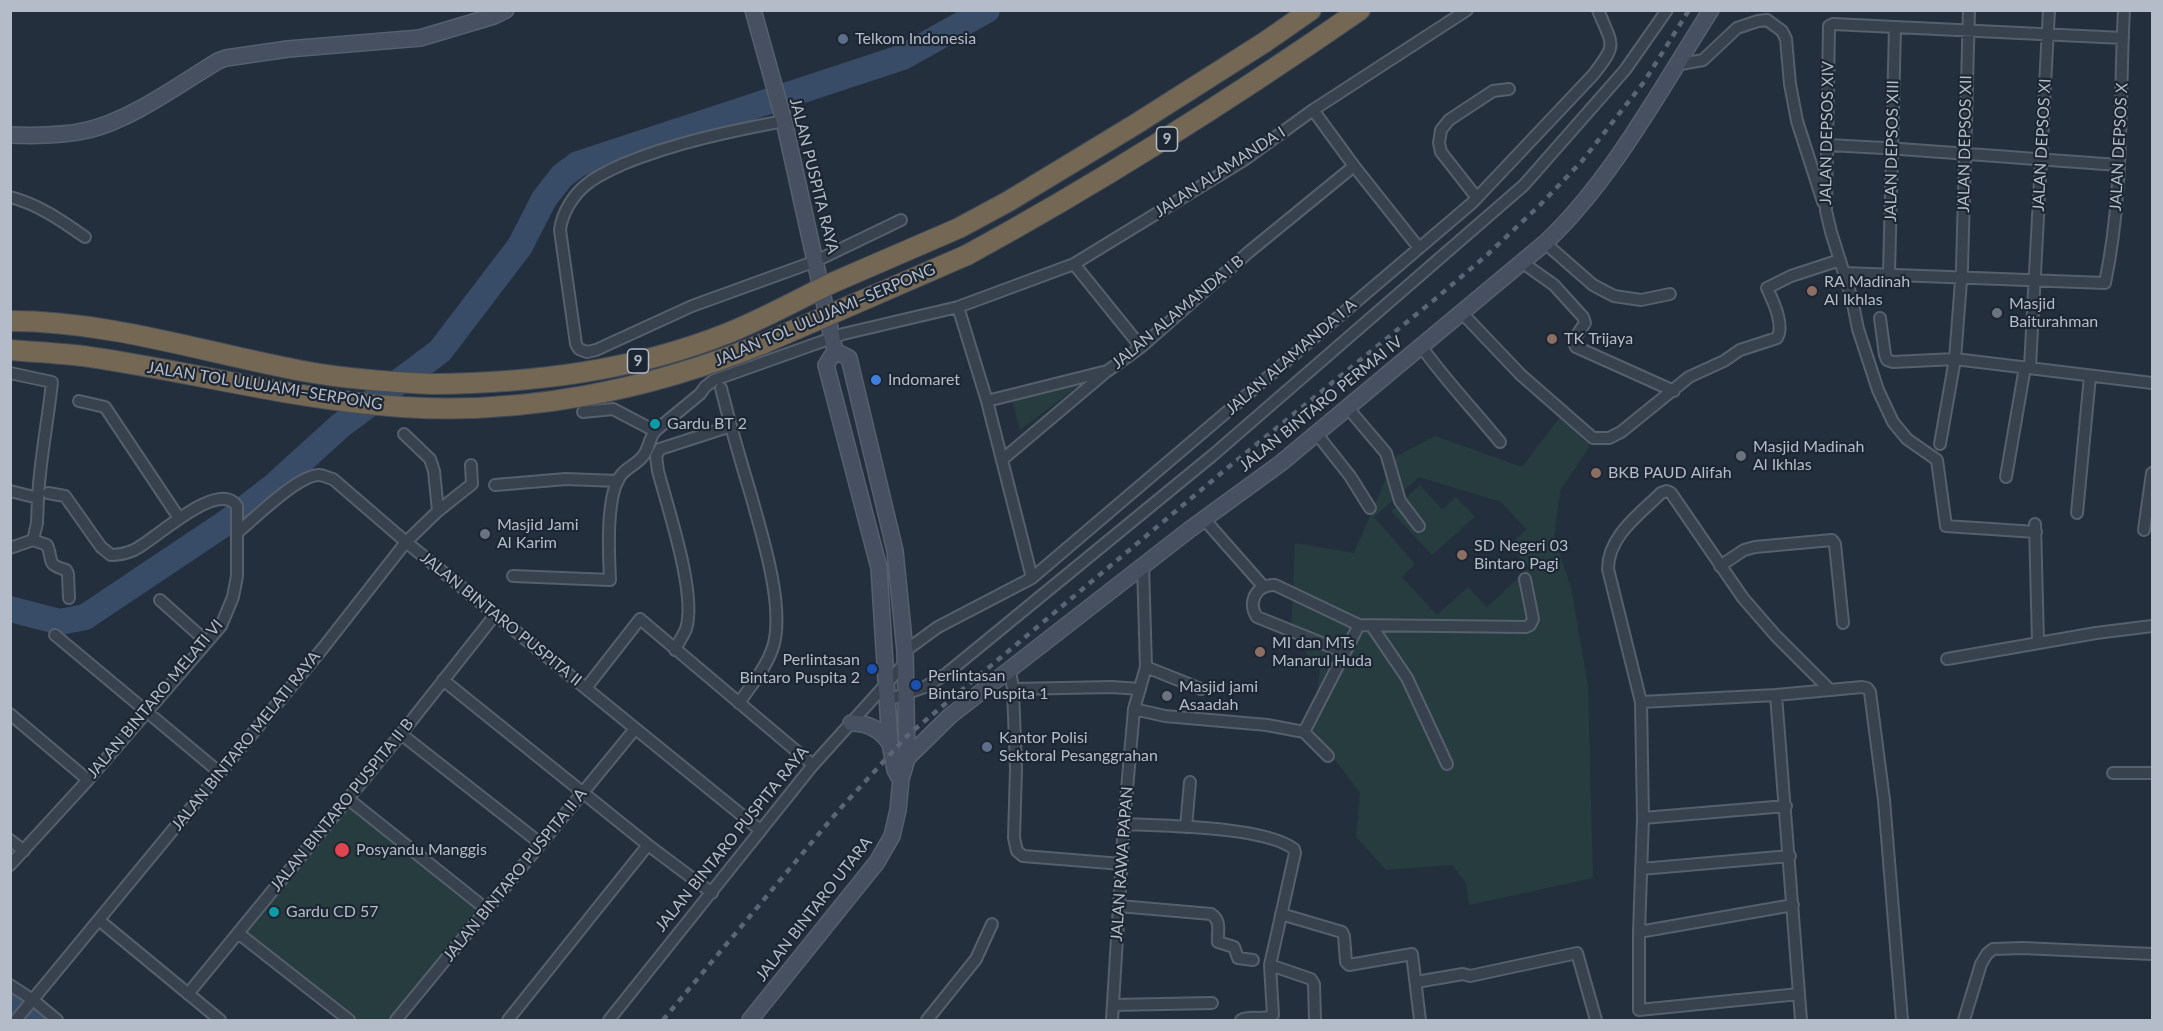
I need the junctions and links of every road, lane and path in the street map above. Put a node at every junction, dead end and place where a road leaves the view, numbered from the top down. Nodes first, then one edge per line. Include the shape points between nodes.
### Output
1 (507, 10) edge
2 (753, 10) edge
3 (1311, 10) edge
4 (1360, 10) edge
5 (1467, 10) edge
6 (1598, 10) edge
7 (1667, 10) edge
8 (1711, 10) edge
9 (1969, 10) edge
10 (2049, 10) edge
11 (2124, 10) edge
12 (1895, 27) junction
13 (1968, 31) junction
14 (2047, 34) junction
15 (2123, 38) junction
16 (1676, 65) junction
17 (1509, 88) dead end
18 (1313, 110) junction
19 (783, 118) junction
20 (10, 135) edge
21 (1827, 145) junction
22 (1892, 147) junction
23 (1966, 154) junction
24 (2041, 160) junction
25 (2120, 165) junction
26 (1354, 166) junction
27 (10, 197) edge
28 (1477, 198) junction
29 (1826, 211) junction
30 (901, 220) dead end
31 (85, 237) dead end
32 (1545, 243) junction
33 (1419, 248) junction
34 (1840, 260) junction
35 (816, 261) junction
36 (1522, 263) junction
37 (1074, 264) junction
38 (1844, 273) junction
39 (1889, 274) junction
40 (1961, 277) junction
41 (2035, 279) junction
42 (1670, 294) dead end
43 (958, 307) junction
44 (1462, 313) junction
45 (1880, 318) dead end
46 (10, 321) edge
47 (834, 344) junction
48 (1141, 346) junction
49 (1421, 346) junction
50 (10, 350) edge
51 (1955, 359) junction
52 (2028, 367) junction
53 (1106, 372) junction
54 (10, 373) edge
55 (2090, 376) junction
56 (2152, 383) edge
57 (721, 388) dead end
58 (1674, 391) junction
59 (79, 401) dead end
60 (987, 401) junction
61 (1347, 407) junction
62 (583, 412) dead end
63 (731, 426) junction
64 (655, 431) junction
65 (1316, 433) junction
66 (404, 434) dead end
67 (1500, 442) dead end
68 (1940, 444) dead end
69 (1003, 459) junction
70 (471, 465) dead end
71 (2152, 473) edge
72 (2006, 477) dead end
73 (618, 481) junction
74 (495, 485) dead end
75 (10, 491) edge
76 (43, 495) junction
77 (1370, 508) dead end
78 (438, 511) junction
79 (2077, 513) dead end
80 (179, 518) junction
81 (1204, 519) junction
82 (1419, 526) dead end
83 (238, 528) junction
84 (2144, 530) dead end
85 (33, 540) junction
86 (406, 542) junction
87 (10, 548) edge
88 (1143, 565) junction
89 (1720, 566) junction
90 (513, 576) dead end
91 (1032, 578) junction
92 (1525, 579) dead end
93 (1263, 586) junction
94 (69, 598) dead end
95 (160, 600) dead end
96 (495, 615) junction
97 (1843, 623) dead end
98 (1359, 625) junction
99 (1371, 625) junction
100 (2152, 626) edge
101 (55, 635) dead end
102 (207, 642) junction
103 (2038, 642) junction
104 (675, 650) junction
105 (1344, 652) junction
106 (905, 657) junction
107 (1947, 658) dead end
108 (1146, 667) junction
109 (1010, 671) junction
110 (443, 680) junction
111 (887, 684) junction
112 (586, 688) junction
113 (1140, 689) junction
114 (1201, 689) dead end
115 (1013, 690) junction
116 (1830, 690) junction
117 (906, 695) junction
118 (1776, 695) junction
119 (888, 700) junction
120 (1641, 702) junction
121 (740, 703) junction
122 (1134, 709) junction
123 (146, 711) junction
124 (10, 714) edge
125 (853, 721) junction
126 (635, 729) junction
127 (1304, 732) junction
128 (401, 734) junction
129 (890, 740) junction
130 (1328, 756) dead end
131 (907, 759) junction
132 (1447, 764) dead end
133 (813, 765) junction
134 (219, 772) junction
135 (2152, 772) edge
136 (2113, 773) dead end
137 (898, 775) junction
138 (88, 780) junction
139 (1190, 782) dead end
140 (582, 793) junction
141 (347, 798) junction
142 (1785, 806) junction
143 (1643, 818) junction
144 (1125, 824) junction
145 (1186, 827) junction
146 (760, 830) junction
147 (10, 840) edge
148 (540, 843) junction
149 (648, 845) junction
150 (24, 851) junction
151 (1790, 856) junction
152 (1122, 864) junction
153 (10, 866) edge
154 (1641, 869) junction
155 (712, 893) junction
156 (1792, 905) junction
157 (1119, 906) junction
158 (486, 909) junction
159 (1281, 914) junction
160 (100, 921) junction
161 (992, 924) dead end
162 (1638, 932) junction
163 (238, 933) junction
164 (2152, 954) edge
165 (1253, 960) dead end
166 (1270, 965) junction
167 (1416, 982) junction
168 (10, 985) edge
169 (188, 994) junction
170 (1799, 994) junction
171 (31, 1002) junction
172 (1212, 1003) dead end
173 (1113, 1005) junction
174 (16, 1020) edge
175 (57, 1020) edge
176 (220, 1020) edge
177 (350, 1020) edge
178 (396, 1020) edge
179 (508, 1020) edge
180 (609, 1020) edge
181 (750, 1020) edge
182 (927, 1020) edge
183 (1112, 1020) edge
184 (1241, 1020) edge
185 (1315, 1020) edge
186 (1420, 1020) edge
187 (1596, 1020) edge
188 (1801, 1020) edge
189 (1902, 1020) edge
190 (1964, 1020) edge

1 - 20 main road via 420,38 226,58 116,120 88,130 47,136
2 - 19 main road, JALAN PUSPITA RAYA
3 - 46 highway, JALAN TOL ULUJAMI–SERPONG / 9, bridge via 1009,201 729,333 659,356 546,379 384,382 324,374 92,327
4 - 50 highway, JALAN TOL ULUJAMI–SERPONG / 9, bridge via 1187,127 967,255 739,354 667,378 591,395 492,407 403,407 319,398 82,356
5 - 18 street, JALAN ALAMANDA I
6 - 28 street, JALAN ALAMANDA I A via 1612,45 1609,55
7 - 117 street via 1625,70 1524,185 1214,455 946,674
8 - 16 main road, JALAN BINTARO PERMAI IV
9 - 13 street, JALAN DEPSOS XII
10 - 14 street, JALAN DEPSOS XI
11 - 15 street, JALAN DEPSOS X
12 - 13 street
12 - 21 street, JALAN DEPSOS XIV via 1828,26
12 - 22 street, JALAN DEPSOS XIII
13 - 14 street
13 - 23 street, JALAN DEPSOS XII
14 - 15 street
14 - 24 street, JALAN DEPSOS XI
15 - 25 street, JALAN DEPSOS X
16 - 29 street via 1703,60 1737,28 1758,21 1767,20 1782,31 1797,121
16 - 32 main road, JALAN BINTARO PERMAI IV via 1599,184
17 - 28 street via 1493,91 1449,120 1441,130 1442,152
18 - 26 street
18 - 37 street, JALAN ALAMANDA I via 1244,160
19 - 35 main road, JALAN PUSPITA RAYA
19 - 35 street via 635,159 585,185 561,218 560,230 576,344 582,351 596,350 692,306
21 - 22 street
21 - 29 street, JALAN DEPSOS XIV
22 - 23 street
22 - 39 street, JALAN DEPSOS XIII
23 - 24 street
23 - 40 street, JALAN DEPSOS XII
24 - 25 street
24 - 41 street, JALAN DEPSOS XI
25 - 41 street, JALAN DEPSOS X via 2105,283
26 - 33 street
26 - 48 street, JALAN ALAMANDA I B
27 - 31 street via 26,201
28 - 33 street, JALAN ALAMANDA I A
29 - 34 street, JALAN DEPSOS XIV
30 - 35 street
32 - 36 main road, JALAN BINTARO PERMAI IV
32 - 42 street via 1593,285 1614,296 1641,300
33 - 91 street, JALAN ALAMANDA I A
34 - 38 street, JALAN DEPSOS XIV
34 - 58 street via 1767,288 1779,336 1740,350 1689,377
35 - 47 main road, JALAN PUSPITA RAYA
36 - 44 main road, JALAN BINTARO PERMAI IV
36 - 58 street via 1554,285 1583,317 1585,323 1574,337 1576,347
37 - 43 street, JALAN ALAMANDA I
37 - 48 street
38 - 39 street
38 - 103 street, JALAN DEPSOS XIV via 1868,362 1893,422 1907,439 1937,460 1946,525 2035,528
39 - 40 street
40 - 41 street
40 - 51 street, JALAN DEPSOS XII
41 - 52 street, JALAN DEPSOS XI
43 - 47 street, JALAN ALAMANDA I via 875,325
43 - 60 street
44 - 49 main road, JALAN BINTARO PERMAI IV
44 - 58 street via 1521,375 1593,438 1609,438 1621,432
45 - 51 street via 1887,360
47 - 64 street, JALAN ALAMANDA I via 714,380
47 - 106 main road via 849,358 894,551
47 - 111 main road via 826,365 879,568
48 - 53 street, JALAN ALAMANDA I B
49 - 61 main road, JALAN BINTARO PERMAI IV
49 - 67 street
51 - 52 street
51 - 68 street, JALAN DEPSOS XII
52 - 55 street
52 - 72 street, JALAN DEPSOS XI
53 - 60 street
53 - 69 street, JALAN ALAMANDA I B
54 - 76 street via 52,382 40,463
55 - 56 street
55 - 79 street
57 - 63 street
59 - 80 street via 105,407
60 - 69 street
61 - 65 main road, JALAN BINTARO PERMAI IV
61 - 82 street via 1386,453 1400,501
62 - 64 street via 613,409
63 - 104 street via 660,449 656,456 687,584 686,630
63 - 121 street via 765,544 776,618 775,640 765,665
64 - 73 street via 645,454
65 - 77 street
65 - 81 main road, JALAN BINTARO PERMAI IV
66 - 78 street via 430,459
69 - 91 street
70 - 78 street, JALAN BINTARO MELATI RAYA via 472,484
71 - 84 street
73 - 74 street via 566,478
73 - 90 street via 609,534 610,580
75 - 76 street
76 - 80 street via 65,496 111,555 135,549
76 - 85 street
78 - 86 street, JALAN BINTARO MELATI RAYA
80 - 83 street, JALAN BINTARO MELATI VI via 215,499 226,498 237,506
81 - 88 main road, JALAN BINTARO PERMAI IV
81 - 93 street
83 - 86 street, JALAN BINTARO PUSPITA II via 297,484 321,475 333,479
83 - 102 street, JALAN BINTARO MELATI VI via 233,597 221,626
85 - 87 street
85 - 94 street via 47,545 53,567 66,570
86 - 96 street, JALAN BINTARO PUSPITA II
86 - 134 street, JALAN BINTARO MELATI RAYA
88 - 108 street, JALAN RAWA PAPAN
88 - 109 main road, JALAN BINTARO PERMAI IV
89 - 97 street via 1755,547 1832,540
89 - 116 street via 1776,636
89 - 120 street via 1667,491 1613,544 1608,569
91 - 106 street, JALAN ALAMANDA I A via 938,627
92 - 99 street via 1533,619 1526,627
93 - 98 street via 1275,585
93 - 105 street via 1255,595 1253,609 1257,617
95 - 102 street
96 - 110 street, JALAN BINTARO PUSPITA II B
96 - 112 street, JALAN BINTARO PUSPITA II
98 - 99 street
98 - 105 street
99 - 132 street via 1407,678
100 - 103 street
101 - 123 street
102 - 123 street, JALAN BINTARO MELATI VI
103 - 107 street
104 - 112 street via 640,619
104 - 121 street
105 - 127 street
106 - 111 street, JALAN BINTARO PUSPITA RAYA
106 - 117 main road
108 - 113 street, JALAN RAWA PAPAN
108 - 114 street
109 - 115 street
109 - 131 main road, JALAN BINTARO PERMAI IV via 938,727
110 - 128 street, JALAN BINTARO PUSPITA II B
110 - 140 street
111 - 119 main road
111 - 125 street, JALAN BINTARO PUSPITA RAYA
112 - 126 street, JALAN BINTARO PUSPITA II
113 - 115 street
113 - 122 street, JALAN RAWA PAPAN
115 - 152 street via 1017,851 1023,856
116 - 118 street
116 - 189 street via 1862,687 1872,696
117 - 119 street
117 - 131 main road
118 - 120 street
118 - 142 street
119 - 129 main road
120 - 143 street
121 - 133 street
122 - 127 street
122 - 144 street, JALAN RAWA PAPAN
123 - 134 street
123 - 138 street, JALAN BINTARO MELATI VI
124 - 138 street
125 - 129 main road via 876,728
125 - 133 street, JALAN BINTARO PUSPITA RAYA
126 - 140 street, JALAN BINTARO PUSPITA II A
126 - 146 street, JALAN BINTARO PUSPITA II
127 - 130 street
128 - 141 street, JALAN BINTARO PUSPITA II B
128 - 148 street
129 - 137 main road
131 - 137 main road, JALAN BINTARO PERMAI IV
133 - 146 street, JALAN BINTARO PUSPITA RAYA
134 - 160 street, JALAN BINTARO MELATI RAYA
135 - 136 street
137 - 181 main road, JALAN BINTARO UTARA via 898,810 892,836 878,862
138 - 150 street, JALAN BINTARO MELATI VI
139 - 145 street
140 - 148 street, JALAN BINTARO PUSPITA II A
140 - 149 street
141 - 158 street
141 - 163 street, JALAN BINTARO PUSPITA II B
142 - 143 street
142 - 151 street
143 - 154 street
144 - 145 street
144 - 152 street, JALAN RAWA PAPAN
145 - 159 street via 1262,835 1292,847 1295,853
146 - 155 street, JALAN BINTARO PUSPITA RAYA
147 - 150 street
148 - 158 street, JALAN BINTARO PUSPITA II A
149 - 155 street
149 - 179 street
150 - 153 street, JALAN BINTARO MELATI VI
151 - 154 street
151 - 156 street
152 - 157 street, JALAN RAWA PAPAN
154 - 162 street
155 - 180 street, JALAN BINTARO PUSPITA RAYA
156 - 162 street
156 - 170 street
157 - 165 street via 1211,914 1218,922 1218,942 1234,947 1238,958
157 - 173 street, JALAN RAWA PAPAN
158 - 178 street, JALAN BINTARO PUSPITA II A
159 - 166 street
159 - 167 street via 1342,932 1349,965 1412,954
160 - 169 street
160 - 171 street, JALAN BINTARO MELATI RAYA
161 - 182 street via 976,959
162 - 170 street via 1640,1011
163 - 169 street, JALAN BINTARO PUSPITA II B
163 - 177 street
164 - 190 street via 1996,948 1981,963
166 - 184 street via 1273,1016
166 - 185 street via 1311,979
167 - 186 street
167 - 187 street via 1470,976 1577,953
168 - 171 street
169 - 176 street
170 - 188 street
171 - 174 street, JALAN BINTARO MELATI RAYA
171 - 175 street
172 - 173 street
173 - 183 street, JALAN RAWA PAPAN

